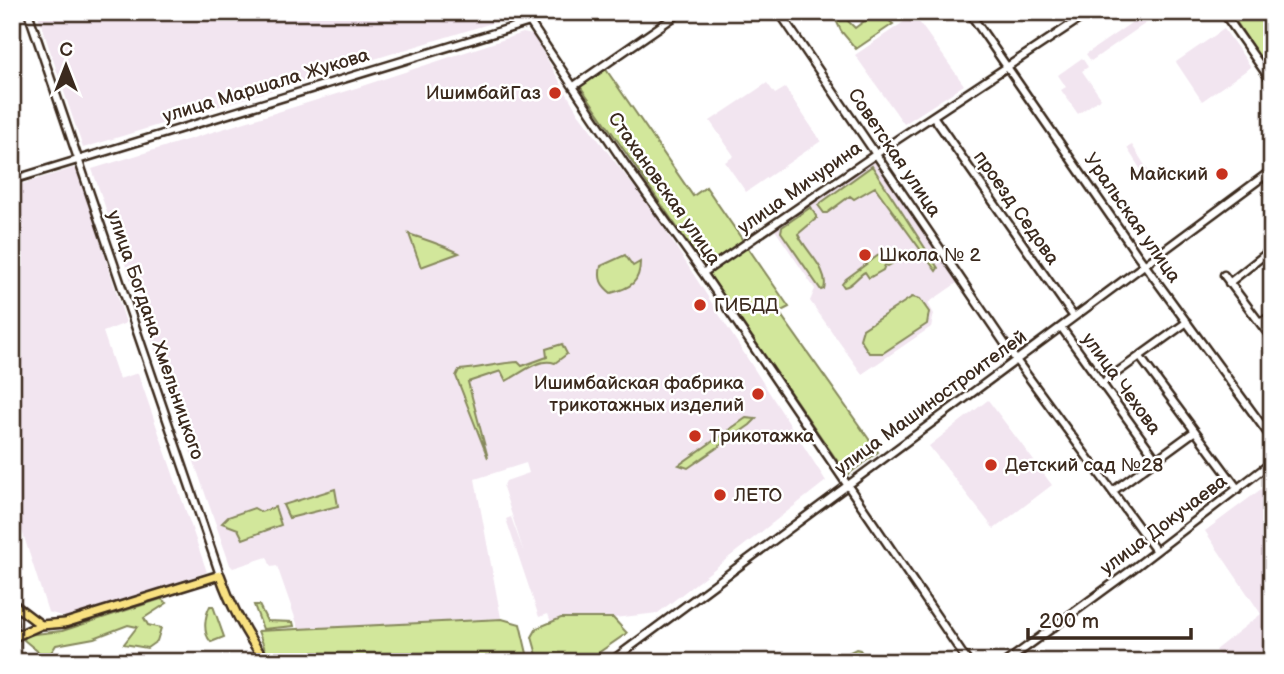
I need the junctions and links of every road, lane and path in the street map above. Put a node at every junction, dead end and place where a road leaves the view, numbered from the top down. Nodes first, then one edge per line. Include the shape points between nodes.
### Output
1 (28, 12) edge
2 (523, 12) edge
3 (681, 12) edge
4 (779, 12) edge
5 (969, 12) edge
6 (1090, 12) edge
7 (1223, 12) edge
8 (530, 22) junction
9 (1007, 68) junction
10 (1272, 82) edge
11 (574, 86) junction
12 (933, 116) junction
13 (876, 154) junction
14 (79, 160) junction
15 (1272, 170) edge
16 (1265, 176) junction
17 (12, 180) edge
18 (1272, 186) edge
19 (1272, 249) edge
20 (1145, 264) junction
21 (703, 273) junction
22 (1224, 275) dead end
23 (1230, 283) junction
24 (1272, 315) edge
25 (1074, 317) junction
26 (1187, 322) junction
27 (1260, 323) junction
28 (1061, 327) junction
29 (1272, 339) edge
30 (1140, 357) junction
31 (1016, 360) junction
32 (1101, 384) junction
33 (1195, 431) junction
34 (1272, 439) edge
35 (1157, 460) junction
36 (1272, 462) edge
37 (847, 484) junction
38 (1238, 489) junction
39 (1113, 491) junction
40 (1156, 551) junction
41 (220, 575) junction
42 (12, 602) edge
43 (41, 625) junction
44 (14, 638) edge
45 (14, 662) edge
46 (266, 662) edge
47 (610, 662) edge
48 (968, 662) edge
49 (1006, 662) edge

1 - 14 street, улица Богдана Хмельницкого
2 - 8 street, Стахановская улица
3 - 11 street
4 - 13 street, Советская улица
5 - 9 street, Уральская улица
6 - 9 street, улица Мичурина
7 - 10 street
8 - 11 street, Стахановская улица
8 - 14 street, улица Маршала Жукова
9 - 12 street, улица Мичурина
9 - 20 street, Уральская улица
11 - 21 street, Стахановская улица
12 - 13 street, улица Мичурина
12 - 25 street, проезд Седова
13 - 21 street, улица Мичурина
13 - 31 street, Советская улица
14 - 17 street, улица Маршала Жукова
14 - 41 street, улица Богдана Хмельницкого
15 - 16 street, улица Машиностроителей
16 - 18 street
16 - 20 street, улица Машиностроителей
19 - 23 street
20 - 25 street, улица Машиностроителей
20 - 26 street, Уральская улица
21 - 37 street, Стахановская улица
22 - 23 street
23 - 27 street
24 - 27 street
25 - 28 street, улица Машиностроителей
26 - 30 street
26 - 34 street, Уральская улица
27 - 29 street
28 - 31 street, улица Машиностроителей
28 - 32 street, улица Чехова
30 - 32 street
30 - 33 street
31 - 37 street, улица Машиностроителей
31 - 39 street, Советская улица
32 - 35 street, улица Чехова
33 - 35 street
33 - 38 street
35 - 39 street
36 - 38 street, улица Докучаева
37 - 47 street, улица Машиностроителей
37 - 48 street, Стахановская улица
38 - 40 street, улица Докучаева
39 - 40 street, Советская улица
40 - 49 street, улица Докучаева
41 - 43 main road via 65,623
41 - 46 main road, улица Богдана Хмельницкого via 243,628
42 - 43 main road
42 - 44 main road
43 - 44 main road
44 - 45 street

